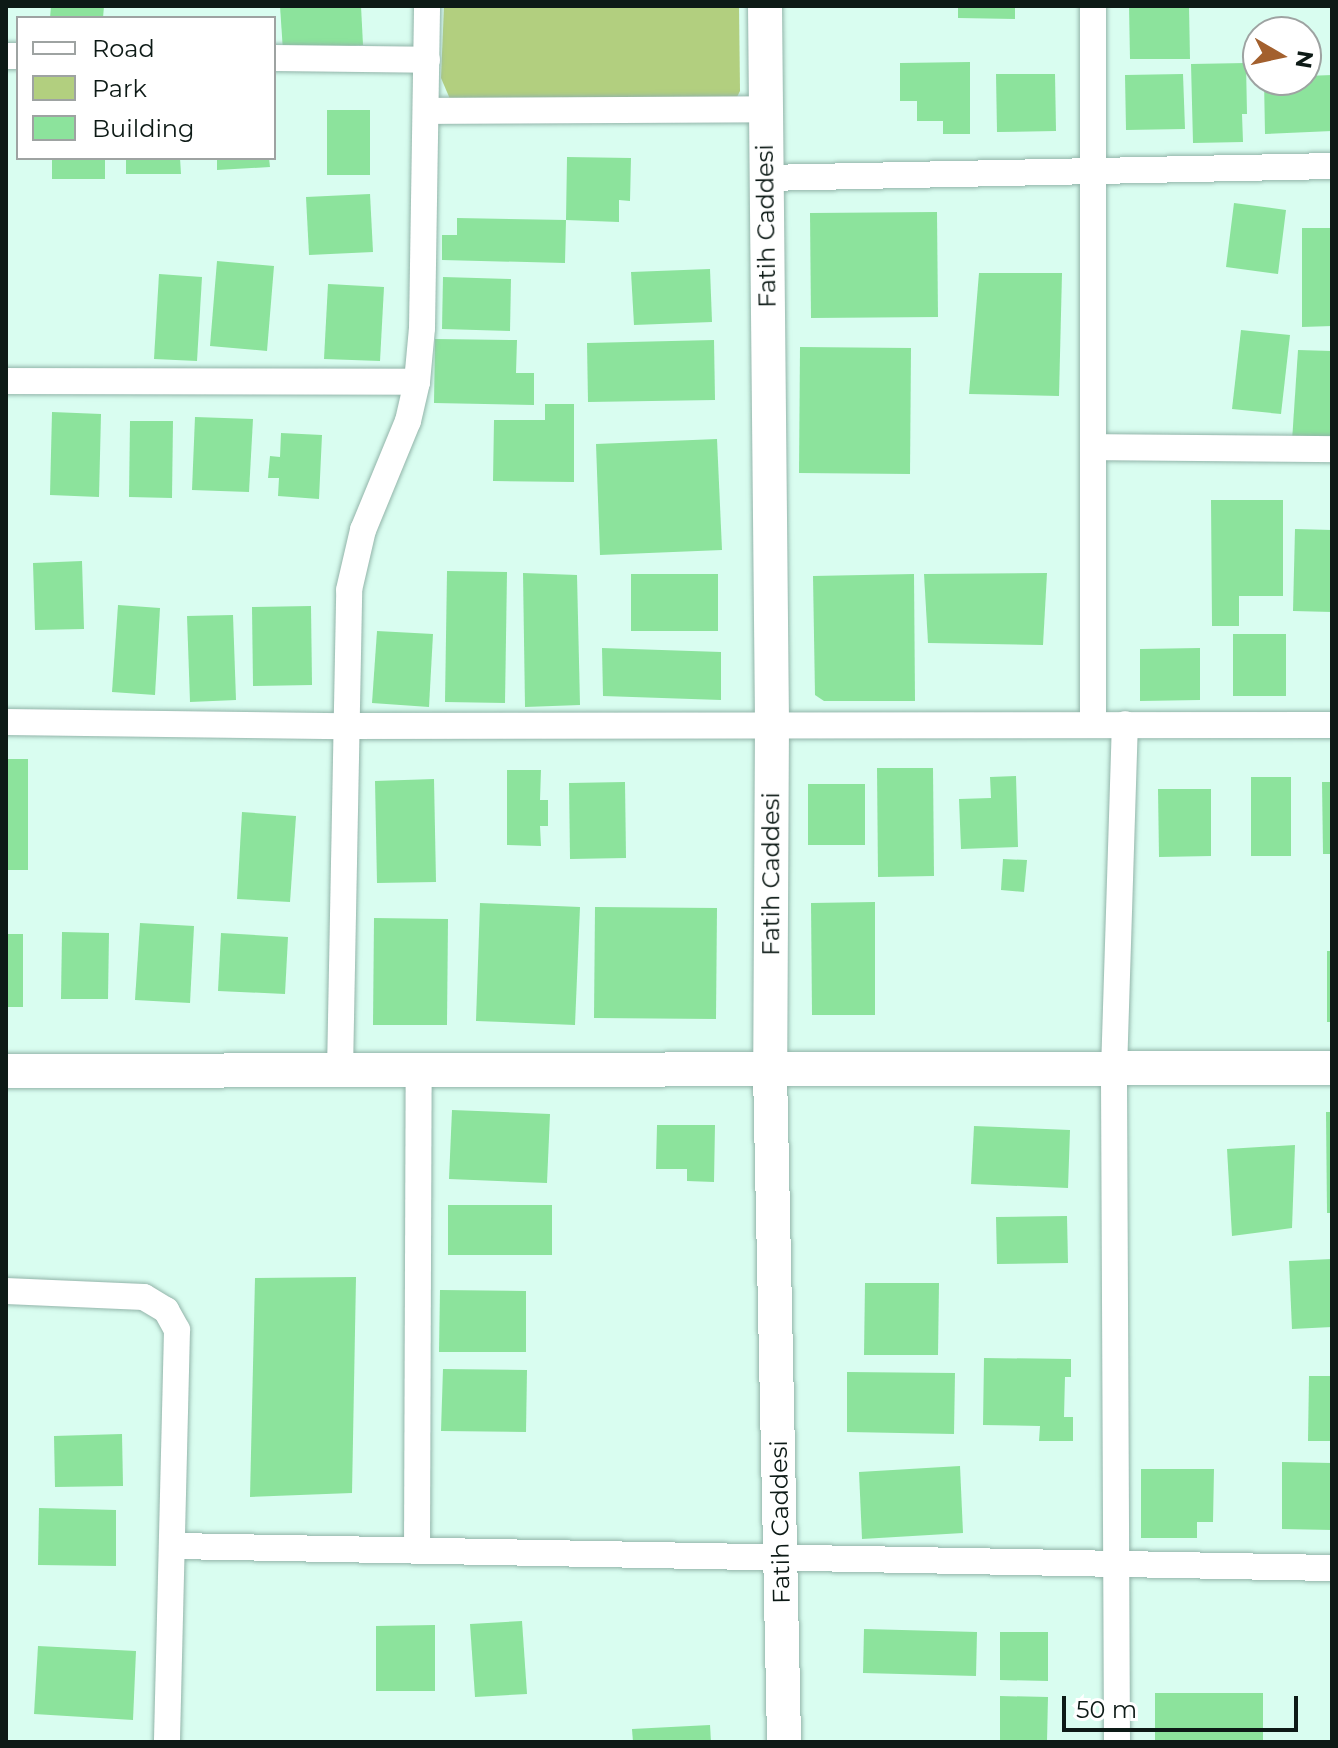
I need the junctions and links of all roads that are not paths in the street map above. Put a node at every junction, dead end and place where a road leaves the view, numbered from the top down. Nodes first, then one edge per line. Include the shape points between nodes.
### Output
1 (427, 6) edge
2 (765, 6) edge
3 (1093, 6) edge
4 (276, 58) edge
5 (427, 60) junction
6 (765, 109) junction
7 (426, 111) junction
8 (1332, 166) edge
9 (1093, 171) junction
10 (765, 178) junction
11 (6, 381) edge
12 (417, 382) junction
13 (1093, 447) junction
14 (1332, 449) edge
15 (6, 722) edge
16 (772, 723) junction
17 (1093, 724) junction
18 (1125, 724) junction
19 (1332, 725) edge
20 (345, 726) junction
21 (1332, 1068) edge
22 (6, 1071) edge
23 (340, 1071) junction
24 (419, 1071) junction
25 (770, 1071) junction
26 (1114, 1071) junction
27 (6, 1291) edge
28 (175, 1546) junction
29 (417, 1550) junction
30 (781, 1558) junction
31 (1119, 1563) junction
32 (1332, 1568) edge
33 (167, 1742) edge
34 (784, 1742) edge
35 (1117, 1742) edge

1 - 5 street
2 - 6 street, Fatih Caddesi
3 - 9 street
4 - 5 street
5 - 7 street
6 - 7 street
6 - 10 street, Fatih Caddesi
7 - 12 street
8 - 9 street
9 - 10 street
9 - 13 street
10 - 16 street, Fatih Caddesi
11 - 12 street
12 - 20 street via 408,421 363,530 349,590
13 - 14 street
13 - 17 street
15 - 20 street
16 - 17 street
16 - 20 street
16 - 25 street, Fatih Caddesi
17 - 18 street
18 - 19 street
18 - 26 street
20 - 23 street
21 - 26 street
22 - 23 street
23 - 24 street
24 - 25 street
24 - 29 street
25 - 26 street
25 - 30 street, Fatih Caddesi
26 - 31 street
27 - 28 street via 144,1297 166,1310 177,1330
28 - 29 street
28 - 33 street
29 - 30 street
30 - 31 street
30 - 34 street, Fatih Caddesi
31 - 32 street
31 - 35 street

